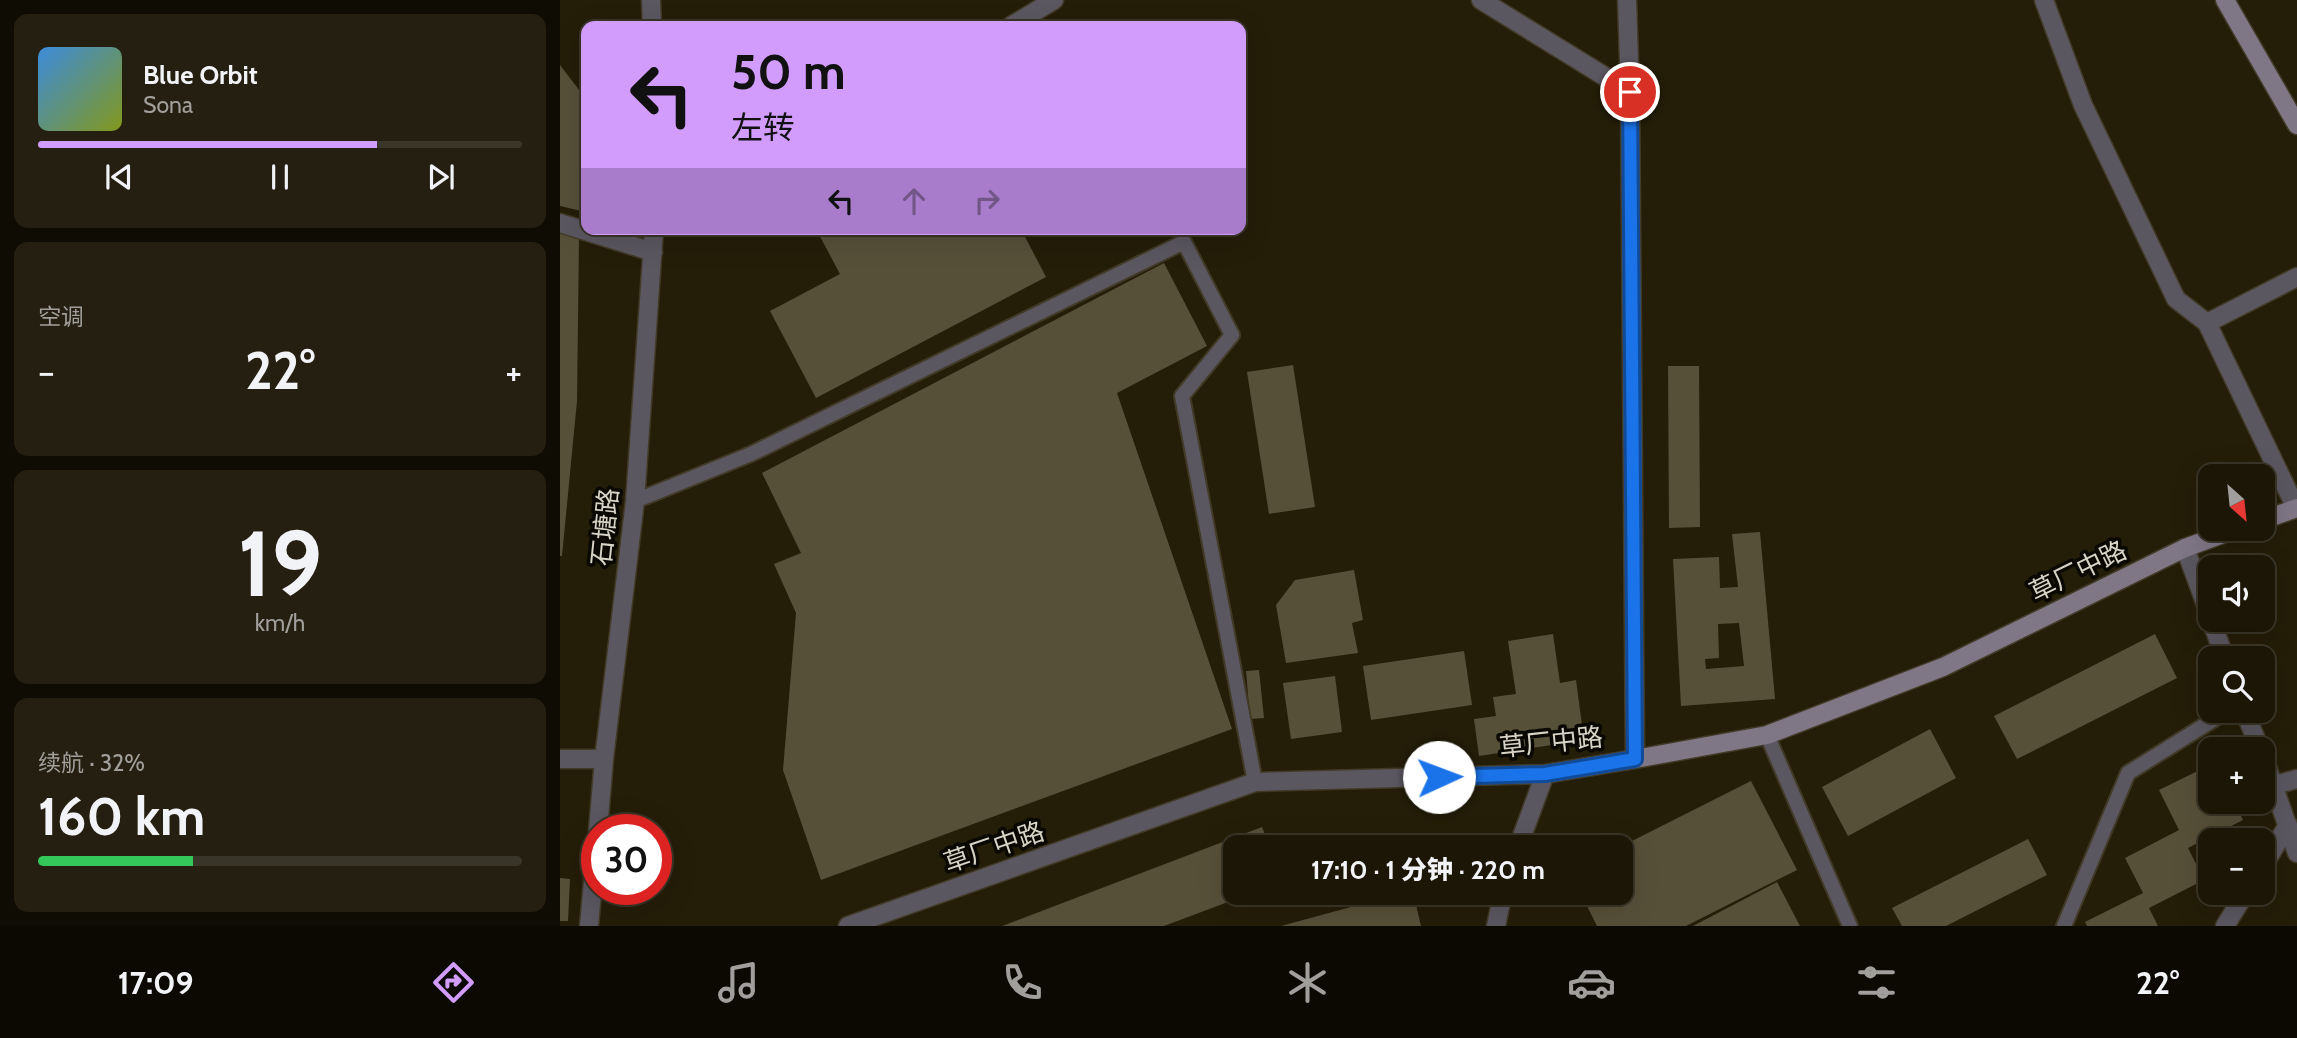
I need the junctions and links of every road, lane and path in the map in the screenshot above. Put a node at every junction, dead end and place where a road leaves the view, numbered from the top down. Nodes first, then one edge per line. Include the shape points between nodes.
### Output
1 (651, 0) edge
2 (1054, 0) edge
3 (1481, 0) edge
4 (1627, 0) edge
5 (2044, 0) edge
6 (2225, 0) edge
7 (652, 21) edge
8 (1019, 21) edge
9 (1630, 92) junction
10 (2297, 125) edge
11 (560, 223) edge
12 (581, 230) edge
13 (598, 235) edge
14 (654, 235) edge
15 (653, 252) junction
16 (2297, 277) edge
17 (2207, 323) junction
18 (635, 501) junction
19 (2296, 508) edge
20 (2275, 516) edge
21 (2204, 541) edge
22 (2185, 548) junction
23 (2198, 583) edge
24 (2208, 723) edge
25 (1767, 735) junction
26 (560, 759) edge
27 (604, 759) junction
28 (1635, 759) junction
29 (1545, 774) junction
30 (2297, 779) edge
31 (1255, 782) junction
32 (2275, 785) joint
33 (599, 814) edge
34 (2288, 825) junction
35 (1522, 835) edge
36 (2275, 846) edge
37 (2297, 853) edge
38 (591, 905) edge
39 (1500, 905) edge
40 (2238, 905) edge
41 (589, 926) edge
42 (848, 926) edge
43 (1496, 926) edge
44 (1850, 926) edge
45 (2064, 926) edge
46 (2225, 926) edge

1 - 7 street
2 - 8 street
3 - 9 street
4 - 9 street
5 - 17 street via 2083,105 2176,299
6 - 10 street
9 - 28 street
11 - 12 street
13 - 15 street
14 - 15 street, 石塘路
15 - 18 street, 石塘路
16 - 17 street
17 - 19 street
18 - 27 street, 石塘路
18 - 31 lane via 751,454 1184,242 1232,335 1182,396
19 - 20 street
21 - 22 street, 草厂中路
22 - 23 street
22 - 25 street, 草厂中路 via 1943,667
24 - 45 lane via 2128,773
25 - 28 street, 草厂中路
25 - 44 lane
26 - 27 street
27 - 33 street, 石塘路
28 - 29 street, 草厂中路
29 - 31 street, 草厂中路
29 - 35 street
30 - 32 street
31 - 42 street, 草厂中路
32 - 34 street
34 - 36 street
34 - 37 street
38 - 41 street
39 - 43 street
40 - 46 street

